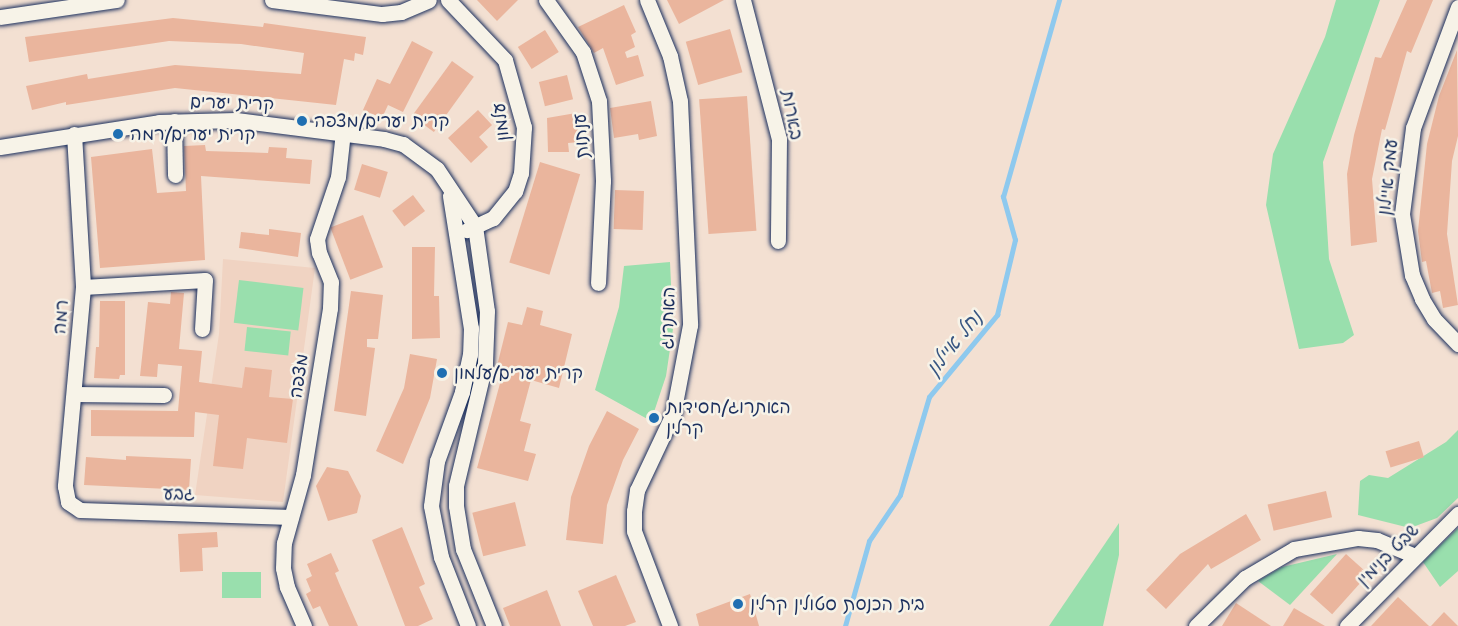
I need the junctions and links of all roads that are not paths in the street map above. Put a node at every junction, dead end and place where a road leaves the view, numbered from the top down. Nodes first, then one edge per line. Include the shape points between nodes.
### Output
1 (117, 0) edge
2 (272, 0) edge
3 (429, 0) edge
4 (448, 0) edge
5 (546, 0) edge
6 (647, 0) edge
7 (743, 0) edge
8 (1458, 7) edge
9 (0, 17) edge
10 (174, 121) junction
11 (343, 132) junction
12 (74, 134) junction
13 (0, 147) edge
14 (175, 175) dead end
15 (446, 184) junction
16 (475, 226) junction
17 (459, 234) junction
18 (778, 241) dead end
19 (598, 283) dead end
20 (83, 287) junction
21 (202, 329) dead end
22 (1458, 344) edge
23 (74, 394) junction
24 (164, 395) dead end
25 (68, 502) joint
26 (1458, 514) edge
27 (291, 517) junction
28 (1415, 556) junction
29 (304, 626) edge
30 (468, 626) edge
31 (494, 626) edge
32 (670, 626) edge
33 (1196, 626) edge
34 (1347, 626) edge

1 - 9 street
2 - 3 street via 382,14 400,12
4 - 16 street, עלמון via 505,60 524,127 516,191 493,218
5 - 19 street, ענתות via 583,52 599,101 603,181
6 - 32 street, האתרוג via 670,56 680,101 690,325 673,414 638,490 633,511 634,531
7 - 18 street, בארות via 779,139
8 - 22 street, עמק איילון via 1413,128 1402,214 1412,275 1422,299
10 - 11 street, קרית יערים via 237,120
10 - 12 street, קרית יערים
10 - 14 street
11 - 15 street, קרית יערים via 403,144 424,157
11 - 27 street, מצפה via 338,177 317,239 331,282 330,308 303,475
12 - 13 street, קרית יערים
12 - 20 street, רמה
15 - 16 street, קרית יערים
15 - 17 street, קרית יערים
16 - 17 street, עלמון
16 - 31 street, קרית יערים via 487,311 485,364 456,486 456,506 464,549
17 - 30 street, קרית יערים via 471,328 470,354 462,392 437,461 431,506 441,557
20 - 21 street via 205,280
20 - 23 street, רמה
23 - 24 street
23 - 25 street, רמה via 65,486
25 - 27 street, גבע via 80,510
26 - 28 street, שבט בנימין
27 - 29 street, מצפה via 283,568
28 - 33 street via 1377,540 1358,538 1339,538 1294,549 1245,578
28 - 34 street, שבט בנימין

